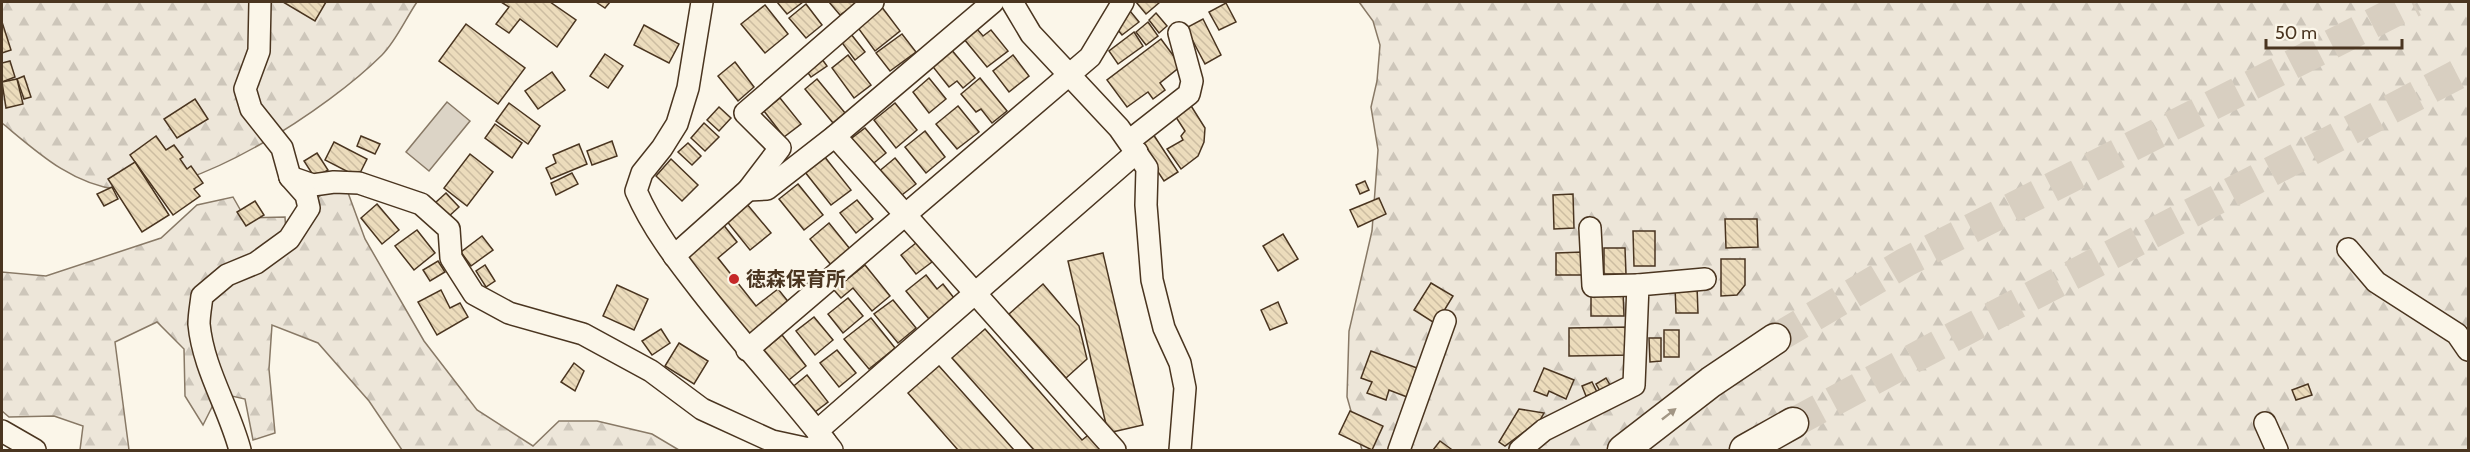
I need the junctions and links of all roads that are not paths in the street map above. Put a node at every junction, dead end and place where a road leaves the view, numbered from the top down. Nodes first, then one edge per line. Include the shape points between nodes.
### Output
1 (260, 2) edge
2 (702, 2) edge
3 (873, 2) edge
4 (993, 2) edge
5 (1012, 2) edge
6 (1123, 2) edge
7 (1179, 33) dead end
8 (1068, 75) junction
9 (835, 136) junction
10 (1133, 146) junction
11 (290, 177) junction
12 (748, 190) junction
13 (904, 214) junction
14 (1590, 228) dead end
15 (2348, 249) dead end
16 (674, 256) junction
17 (1706, 279) dead end
18 (1638, 285) junction
19 (974, 293) junction
20 (1445, 321) dead end
21 (1775, 339) tunnel mouth
22 (747, 350) junction
23 (2469, 350) edge
24 (1793, 423) tunnel mouth
25 (2265, 423) dead end
26 (2, 431) edge
27 (825, 441) edge
28 (35, 450) edge
29 (240, 450) edge
30 (1115, 450) edge
31 (1180, 450) edge
32 (1399, 450) edge
33 (1520, 450) edge
34 (1623, 450) edge
35 (1745, 450) edge
36 (2277, 450) edge

1 - 11 street via 259,51 245,88 251,109 282,148
2 - 16 street via 688,88 677,124 642,173 636,191
3 - 12 street via 744,113 780,148
4 - 9 street
5 - 8 street via 1031,34
6 - 8 street via 1090,57
7 - 10 street via 1192,81 1189,94
8 - 10 street
8 - 13 street
9 - 12 street via 767,189
9 - 13 street
10 - 19 street
10 - 31 street via 1147,168 1152,280 1185,388
11 - 27 street via 313,186 359,183 421,204 449,229 451,258 474,294 509,313 583,334 651,370 702,409 772,441 809,449
11 - 29 street via 306,195 309,208 289,239 256,263 227,276 202,296 199,323 206,356
12 - 16 street
13 - 19 street
13 - 22 street
14 - 18 street via 1593,286
15 - 23 street via 2376,282 2457,334
16 - 22 street
17 - 18 street
18 - 33 street via 1634,385 1544,430
19 - 27 street
19 - 30 street
20 - 32 street
34 -> 21 highway via 1711,382
22 - 27 street
24 - 35 highway
25 - 36 street
26 - 28 street

